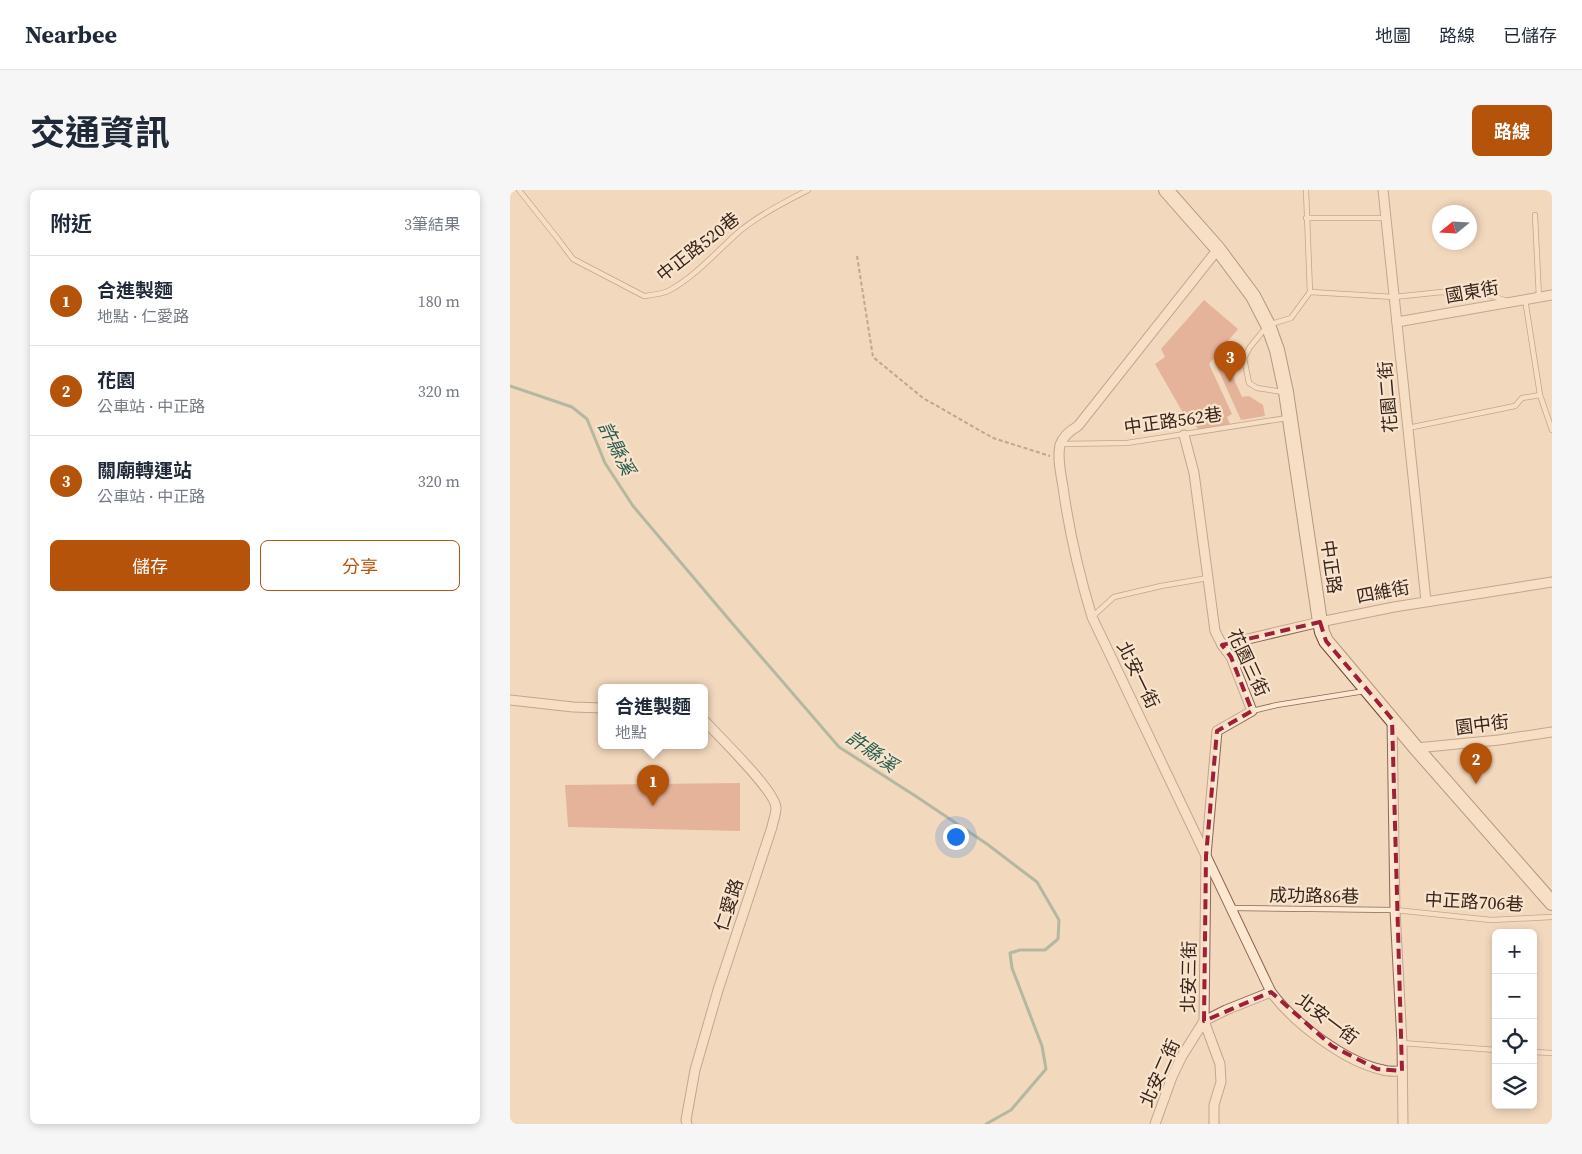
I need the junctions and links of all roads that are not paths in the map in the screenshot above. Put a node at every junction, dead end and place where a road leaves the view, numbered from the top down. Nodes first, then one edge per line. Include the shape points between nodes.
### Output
1 (519, 190) edge
2 (808, 190) edge
3 (1166, 190) edge
4 (1306, 190) edge
5 (1383, 190) edge
6 (1535, 216) dead end
7 (1306, 218) junction
8 (1386, 218) junction
9 (1218, 249) junction
10 (1310, 292) junction
11 (1552, 295) edge
12 (1394, 297) junction
13 (1538, 298) junction
14 (1526, 299) junction
15 (1510, 302) junction
16 (1397, 322) junction
17 (1268, 325) junction
18 (1286, 392) junction
19 (1540, 395) junction
20 (1290, 417) junction
21 (1407, 428) junction
22 (1552, 430) edge
23 (1184, 435) junction
24 (1060, 444) junction
25 (1208, 578) junction
26 (1552, 582) edge
27 (1426, 601) junction
28 (1092, 617) junction
29 (1320, 622) junction
30 (1222, 645) junction
31 (1368, 690) junction
32 (510, 700) edge
33 (598, 708) edge
34 (1252, 711) junction
35 (1392, 719) junction
36 (708, 724) edge
37 (1552, 732) edge
38 (1416, 748) junction
39 (1206, 856) junction
40 (1552, 904) edge
41 (1232, 908) junction
42 (1395, 910) junction
43 (1552, 917) edge
44 (1271, 992) junction
45 (1204, 1021) junction
46 (1402, 1043) junction
47 (1492, 1050) edge
48 (1537, 1052) edge
49 (1552, 1053) edge
50 (1402, 1071) junction
51 (687, 1124) edge
52 (1155, 1124) edge
53 (1214, 1124) edge
54 (1402, 1124) edge

1 - 2 lane, 中正路520巷 via 572,259 644,296 670,290 742,229
3 - 9 main road, 中正路
4 - 7 lane
5 - 8 street, 花園二街
6 - 13 lane
7 - 8 lane
7 - 10 lane
8 - 12 street, 花園二街
9 - 17 main road, 中正路 via 1253,296
9 - 24 street via 1078,426
10 - 12 lane
10 - 17 lane via 1291,318
11 - 13 street, 國東街
12 - 15 lane via 1442,292 1483,293
12 - 16 street, 花園二街
13 - 14 street, 國東街
14 - 15 street, 國東街
14 - 19 lane
15 - 16 street, 國東街
16 - 21 street, 花園二街
17 - 18 main road, 中正路
17 - 18 lane via 1244,358 1248,383 1257,388
18 - 20 main road, 中正路
19 - 21 lane via 1522,398 1515,406
19 - 22 lane
20 - 23 lane, 中正路562巷
20 - 29 main road, 中正路
21 - 27 street, 花園二街
23 - 24 lane, 中正路562巷 via 1126,443
23 - 25 street, 花園三街 via 1194,473
24 - 28 street, 北安一街 via 1066,506 1076,560
25 - 28 lane via 1114,597
25 - 30 street, 花園三街 via 1215,631
26 - 27 street, 四維街
27 - 29 street, 四維街
28 - 39 street, 北安一街
29 - 30 street, 四維街
29 - 31 main road, 中正路 via 1326,641
30 - 34 street, 花園三街 via 1232,657
31 - 34 lane
31 - 35 main road, 中正路
32 - 33 street
34 - 39 street, 花園三街 via 1217,731
35 - 38 main road, 中正路
35 - 42 street
36 - 51 street, 仁愛路 via 772,795 776,807 695,1070
37 - 38 street, 園中街
38 - 40 main road, 中正路
39 - 41 street, 北安一街
39 - 45 street, 北安三街
41 - 42 lane, 成功路86巷
41 - 44 street, 北安一街
42 - 43 lane, 中正路706巷 via 1491,920
42 - 46 street
44 - 45 street
44 - 50 street, 北安一街 via 1291,1014 1332,1046 1377,1069
45 - 52 street, 北安二街 via 1172,1077
45 - 53 street, 北安三街 via 1220,1064 1221,1082 1214,1105
46 - 47 lane
46 - 50 street
48 - 49 lane
50 - 54 street

